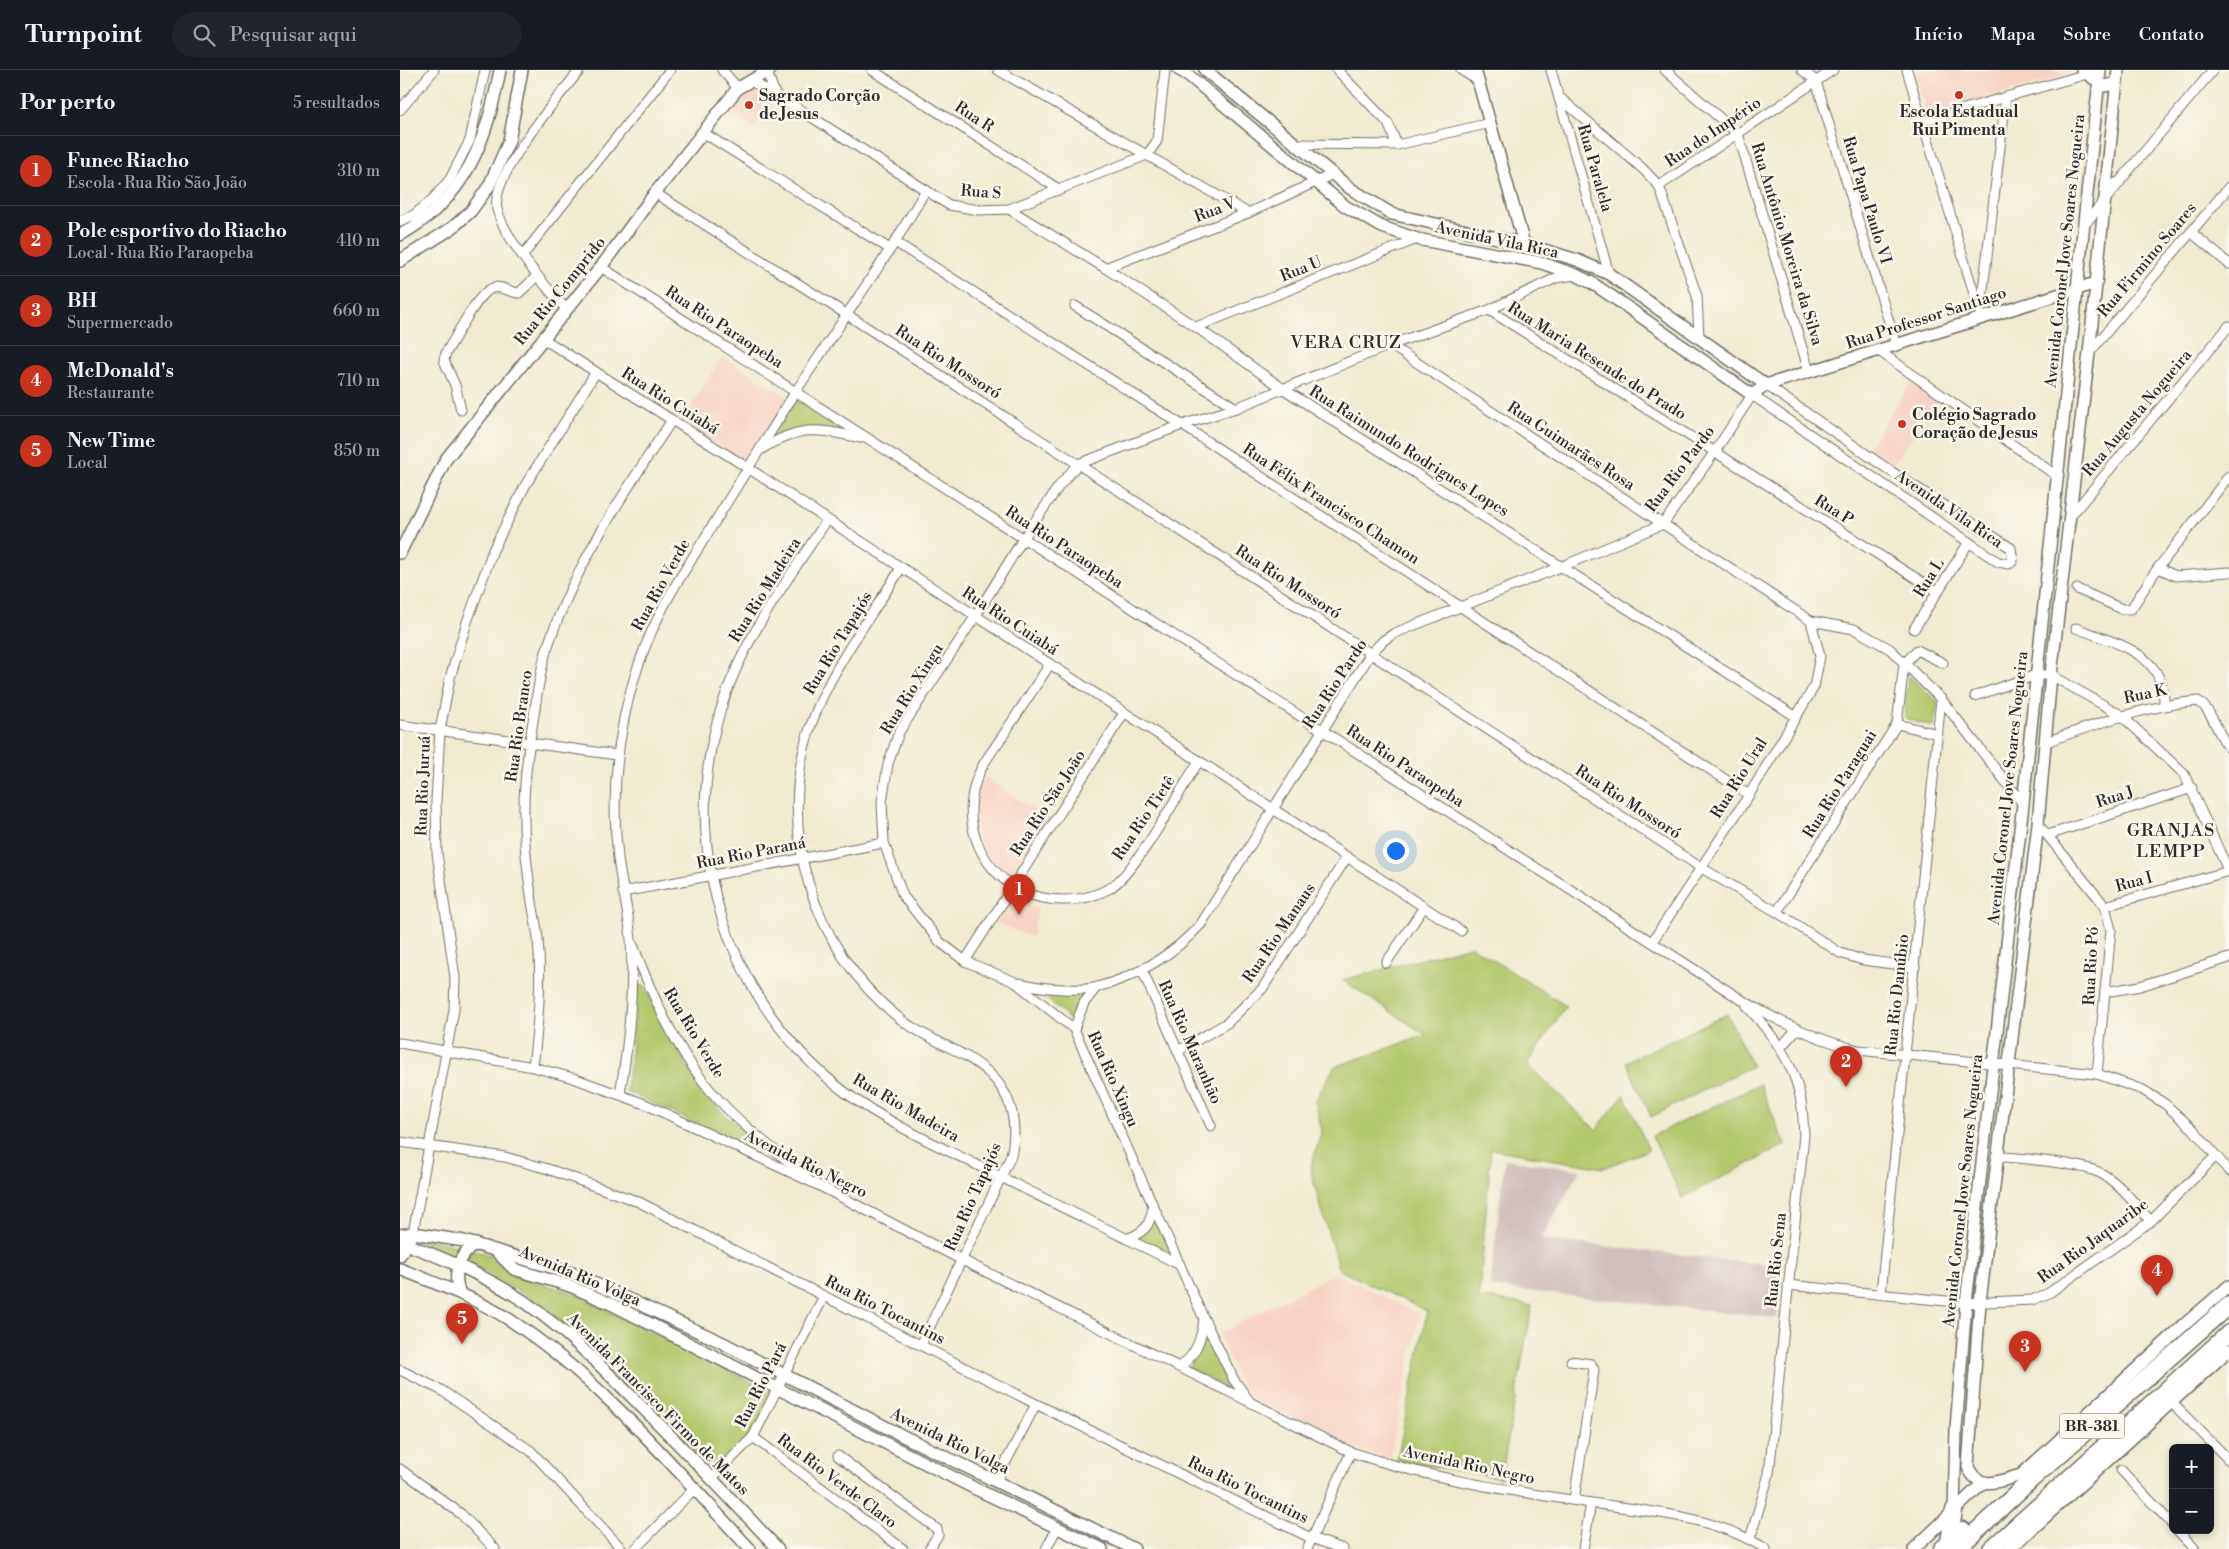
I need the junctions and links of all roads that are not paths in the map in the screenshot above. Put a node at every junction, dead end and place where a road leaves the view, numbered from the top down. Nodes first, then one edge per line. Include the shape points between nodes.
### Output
1 (434, 70) edge
2 (485, 70) edge
3 (500, 70) edge
4 (522, 70) edge
5 (580, 70) edge
6 (670, 70) edge
7 (722, 70) edge
8 (872, 70) edge
9 (998, 70) edge
10 (1165, 70) edge
11 (1178, 70) edge
12 (1205, 70) edge
13 (1337, 70) edge
14 (1461, 70) edge
15 (1551, 70) edge
16 (1802, 70) edge
17 (1833, 70) edge
18 (1907, 70) edge
19 (2118, 70) edge
20 (2213, 70) edge
21 (769, 71) edge
22 (1671, 72) edge
23 (2087, 72) edge
24 (1476, 75) edge
25 (2099, 76) edge
26 (751, 81) junction
27 (1816, 81) junction
28 (2115, 84) junction
29 (738, 88) junction
30 (776, 94) junction
31 (1559, 97) junction
32 (2006, 98) junction
33 (400, 110) edge
34 (1922, 121) junction
35 (1490, 123) junction
36 (702, 132) junction
37 (1738, 134) junction
38 (1295, 144) junction
39 (1396, 145) junction
40 (1148, 155) junction
41 (1333, 174) junction
42 (2120, 181) junction
43 (1316, 182) junction
44 (1659, 186) junction
45 (2089, 186) junction
46 (2107, 187) junction
47 (2229, 187) edge
48 (926, 190) junction
49 (1060, 190) junction
50 (655, 193) junction
51 (2105, 201) junction
52 (1009, 209) junction
53 (1248, 213) junction
54 (400, 221) edge
55 (2085, 224) junction
56 (2191, 232) junction
57 (400, 235) edge
58 (1417, 239) junction
59 (1524, 244) junction
60 (892, 246) junction
61 (523, 255) junction
62 (400, 262) edge
63 (1542, 263) junction
64 (2229, 264) edge
65 (601, 267) junction
66 (1105, 268) junction
67 (1609, 274) junction
68 (1576, 275) junction
69 (537, 276) junction
70 (1548, 282) junction
71 (2096, 283) junction
72 (2077, 288) junction
73 (1075, 306) dead end
74 (566, 309) junction
75 (1489, 310) junction
76 (846, 314) junction
77 (1981, 315) junction
78 (2229, 326) edge
79 (1196, 327) junction
80 (1699, 337) junction
81 (542, 338) junction
82 (1390, 345) junction
83 (1896, 345) junction
84 (1879, 351) junction
85 (2089, 353) junction
86 (1809, 371) junction
87 (596, 372) junction
88 (1766, 384) junction
89 (1282, 388) junction
90 (796, 391) junction
91 (1752, 395) junction
92 (1236, 408) junction
93 (461, 410) dead end
94 (672, 420) junction
95 (1182, 425) junction
96 (867, 439) junction
97 (760, 451) junction
98 (1714, 453) junction
99 (1078, 464) junction
100 (748, 468) junction
101 (2057, 476) junction
102 (2229, 476) edge
103 (2069, 519) junction
104 (827, 520) junction
105 (1662, 524) junction
106 (1023, 539) junction
107 (1969, 542) junction
108 (400, 553) edge
109 (1563, 566) junction
110 (901, 568) junction
111 (2158, 568) junction
112 (2229, 572) edge
113 (2077, 589) dead end
114 (1938, 592) junction
115 (1462, 606) junction
116 (975, 616) junction
117 (1811, 620) junction
118 (2076, 628) dead end
119 (1914, 629) dead end
120 (1371, 653) junction
121 (1943, 663) dead end
122 (1050, 664) junction
123 (1904, 664) junction
124 (2036, 675) junction
125 (2051, 675) junction
126 (1975, 696) dead end
127 (1941, 699) junction
128 (2164, 706) junction
129 (1124, 713) junction
130 (2121, 715) junction
131 (1795, 716) junction
132 (1897, 724) junction
133 (400, 725) edge
134 (440, 730) junction
135 (1323, 731) junction
136 (1938, 734) junction
137 (529, 742) junction
138 (2046, 742) junction
139 (2229, 748) edge
140 (617, 755) junction
141 (1199, 761) junction
142 (2192, 788) junction
143 (1749, 795) junction
144 (2023, 804) junction
145 (1274, 809) junction
146 (2038, 824) junction
147 (2048, 835) junction
148 (884, 843) junction
149 (1348, 857) junction
150 (802, 858) junction
151 (1700, 867) junction
152 (2229, 872) edge
153 (711, 876) junction
154 (1013, 886) junction
155 (624, 892) junction
156 (2105, 906) junction
157 (1424, 907) junction
158 (1777, 912) junction
159 (1461, 931) dead end
160 (630, 938) junction
161 (1652, 942) junction
162 (2229, 958) edge
163 (965, 961) junction
164 (1386, 963) dead end
165 (1915, 967) junction
166 (1142, 970) junction
167 (646, 979) junction
168 (1015, 982) junction
169 (632, 983) junction
170 (1096, 988) junction
171 (2105, 992) junction
172 (1742, 1000) junction
173 (1074, 1028) junction
174 (1797, 1029) junction
175 (400, 1043) edge
176 (1780, 1048) junction
177 (447, 1051) junction
178 (1178, 1051) junction
179 (1905, 1056) junction
180 (1993, 1063) junction
181 (2008, 1065) junction
182 (533, 1067) junction
183 (2097, 1074) junction
184 (620, 1094) junction
185 (1211, 1126) dead end
186 (762, 1141) junction
187 (400, 1142) edge
188 (430, 1148) junction
189 (758, 1156) junction
190 (1996, 1156) junction
191 (2216, 1156) junction
192 (2229, 1171) edge
193 (1002, 1178) junction
194 (822, 1187) junction
195 (1153, 1207) junction
196 (2151, 1221) junction
197 (413, 1232) junction
198 (402, 1239) edge
199 (1127, 1239) junction
200 (476, 1244) junction
201 (495, 1250) junction
202 (1972, 1252) junction
203 (1986, 1254) junction
204 (400, 1255) edge
205 (962, 1260) junction
206 (458, 1264) junction
207 (1180, 1264) junction
208 (400, 1269) edge
209 (1788, 1285) junction
210 (2229, 1286) edge
211 (459, 1292) junction
212 (1881, 1293) junction
213 (824, 1296) junction
214 (1980, 1302) junction
215 (1966, 1303) junction
216 (2229, 1305) edge
217 (1204, 1320) junction
218 (2229, 1333) edge
219 (920, 1345) junction
220 (2229, 1350) edge
221 (1571, 1361) dead end
222 (1179, 1367) junction
223 (400, 1370) edge
224 (783, 1374) junction
225 (778, 1388) junction
226 (1250, 1402) junction
227 (2171, 1402) junction
228 (1036, 1404) junction
229 (1956, 1429) junction
230 (1970, 1432) junction
231 (753, 1437) junction
232 (1352, 1452) junction
233 (838, 1456) dead end
234 (2229, 1460) edge
235 (400, 1469) edge
236 (2121, 1470) dead end
237 (2021, 1475) junction
238 (712, 1478) junction
239 (996, 1481) junction
240 (1983, 1483) junction
241 (694, 1490) junction
242 (1574, 1500) junction
243 (1591, 1503) junction
244 (1954, 1510) junction
245 (2169, 1521) edge
246 (1057, 1528) junction
247 (2181, 1534) edge
248 (1311, 1538) junction
249 (1750, 1539) junction
250 (1950, 1547) edge
251 (495, 1549) edge
252 (622, 1549) edge
253 (635, 1549) edge
254 (750, 1549) edge
255 (778, 1549) edge
256 (904, 1549) edge
257 (929, 1549) edge
258 (1046, 1549) edge
259 (1102, 1549) edge
260 (1134, 1549) edge
261 (1307, 1549) edge
262 (1342, 1549) edge
263 (1583, 1549) edge
264 (1766, 1549) edge
265 (1914, 1549) edge
266 (1991, 1549) edge
267 (2010, 1549) edge
268 (2195, 1549) edge

1 - 33 street
2 - 54 street via 470,140 450,179 414,215
3 - 57 street via 478,149 467,172 437,210
4 - 62 street via 509,141 489,186 452,228
5 - 61 street via 518,150 499,190 496,207 501,222
6 - 61 street
7 - 29 street
8 - 49 street, Rua R
9 - 40 street
10 - 40 street via 1157,142
11 - 43 street, Avenida Vila Rica
12 - 38 street, Avenida Vila Rica
13 - 39 street via 1388,123
14 - 24 street
15 - 31 street, Rua Paralela
16 - 27 street
17 - 27 street, Rua do Império
18 - 34 street
19 - 28 street, Avenida Coronel Jove Soares Nogueira
20 - 42 street
21 - 26 street, Rua Rio Comprido
21 - 30 street
22 - 37 street, Rua Antônio Moreira da Silva
23 - 25 street
23 - 32 street
24 - 35 street
25 - 28 street via 2104,86
25 - 45 street, Avenida Coronel Jove Soares Nogueira
26 - 29 street, Rua Rio Comprido
26 - 30 street, Rua S
27 - 37 street, Rua do Império
27 - 83 street, Rua Papa Paulo VI
28 - 46 street, Avenida Coronel Jove Soares Nogueira
29 - 36 street, Rua Rio Comprido
30 - 48 street, Rua S
31 - 44 street via 1643,168
31 - 67 street, Rua Paralela
32 - 34 street
32 - 77 street
34 - 77 street
35 - 39 street
35 - 59 street
36 - 50 street, Rua Rio Comprido
36 - 60 street, Rua Félix Francisco Chamon
37 - 44 street, Rua do Império
37 - 86 street, Rua Antônio Moreira da Silva
38 - 39 street
38 - 41 street, Avenida Vila Rica
40 - 49 street, Rua S
40 - 53 street
41 - 43 street, Rua V
41 - 59 street, Avenida Vila Rica via 1392,214
42 - 46 street
42 - 51 street
43 - 53 street, Rua V
43 - 58 street, Avenida Vila Rica via 1344,206 1382,227
44 - 80 street via 1697,296
45 - 46 street
45 - 55 street, Avenida Coronel Jove Soares Nogueira
46 - 51 street, Avenida Coronel Jove Soares Nogueira
47 - 56 street, Rua Firmino Soares
48 - 52 street, Rua S via 949,205 980,210
48 - 60 street, Rua Rio Verde
49 - 52 street, Rua S
50 - 65 street, Rua Rio Comprido
50 - 76 street, Rua Rio Mossoró
51 - 55 street
51 - 71 street, Avenida Coronel Jove Soares Nogueira
52 - 66 street, Rua Raimundo Rodrigues Lopes
53 - 66 street, Rua V
55 - 72 street, Avenida Coronel Jove Soares Nogueira
56 - 64 street
56 - 85 street, Rua Firmino Soares
58 - 63 street, Avenida Vila Rica
58 - 79 street, Rua U
59 - 67 street, Avenida Vila Rica via 1577,260
60 - 76 street, Rua Rio Verde
60 - 95 street, Rua Félix Francisco Chamon
61 - 69 street
63 - 68 street, Avenida Vila Rica
63 - 70 street via 1548,272
65 - 74 street, Rua Rio Comprido
65 - 90 street, Rua Rio Paraopeba
66 - 79 street, Rua Raimundo Rodrigues Lopes
67 - 80 street, Avenida Vila Rica
68 - 70 street
68 - 91 street, Avenida Vila Rica
69 - 74 street
69 - 93 street via 519,293 498,287 487,291 447,351 444,359
70 - 75 street
71 - 72 street, Rua Professor Santiago
71 - 85 street, Avenida Coronel Jove Soares Nogueira
72 - 77 street, Rua Professor Santiago
72 - 101 street, Avenida Coronel Jove Soares Nogueira
73 - 92 street
74 - 81 street, Rua Rio Comprido
75 - 82 street
75 - 98 street, Rua Maria Resende do Prado
76 - 90 street, Rua Rio Verde
76 - 99 street, Rua Rio Mossoró
77 - 83 street, Rua Professor Santiago
78 - 103 street, Rua Augusta Nogueira
79 - 89 street, Rua Raimundo Rodrigues Lopes
80 - 88 street, Avenida Vila Rica
81 - 87 street, Rua Rio Cuiabá
81 - 108 street, Rua Rio Comprido via 446,459
82 - 89 street
82 - 105 street, Rua Guimarães Rosa
83 - 84 street, Rua Professor Santiago
84 - 86 street, Rua Professor Santiago
84 - 101 street
85 - 103 street, Avenida Coronel Jove Soares Nogueira
86 - 88 street, Rua Professor Santiago
87 - 94 street, Rua Rio Cuiabá
87 - 134 street, Rua Rio Juruá via 526,484 493,550 450,678
88 - 91 street, Rua Rio Pardo
88 - 107 street, Avenida Vila Rica via 1892,472 2011,548 2013,561 2005,565
89 - 92 street
89 - 109 street, Rua Raimundo Rodrigues Lopes
90 - 96 street, Rua Rio Paraopeba
90 - 97 street, Rua Rio Verde
91 - 98 street, Rua Rio Pardo
91 - 107 street, Avenida Vila Rica
92 - 95 street
94 - 100 street, Rua Rio Cuiabá
94 - 137 street, Rua Rio Branco via 614,507 560,616 546,652
95 - 99 street
95 - 115 street, Rua Félix Francisco Chamon
96 - 97 street via 828,431 801,431 782,437
96 - 106 street, Rua Rio Paraopeba
97 - 100 street, Rua Rio Verde
98 - 105 street, Rua Rio Pardo
98 - 114 street, Rua P
99 - 106 street, Rua Rio Xingu
99 - 120 street, Rua Rio Mossoró
100 - 104 street, Rua Rio Cuiabá
100 - 140 street, Rua Rio Verde via 661,610 648,638 629,694
101 - 124 street, Avenida Coronel Jove Soares Nogueira
102 - 111 street
103 - 125 street, Avenida Coronel Jove Soares Nogueira
104 - 110 street, Rua Rio Cuiabá
104 - 153 street, Rua Rio Madeira via 760,622 720,712 705,796
105 - 109 street, Rua Rio Pardo
105 - 117 street, Rua Guimarães Rosa
106 - 116 street, Rua Rio Xingu
106 - 135 street, Rua Rio Paraopeba
107 - 114 street, Rua L
109 - 115 street, Rua Rio Pardo
109 - 131 street, Rua Raimundo Rodrigues Lopes
110 - 116 street, Rua Rio Cuiabá
110 - 150 street, Rua Rio Tapajós via 824,691 811,723 798,786
111 - 112 street via 2176,576
111 - 113 street via 2135,605 2128,610
114 - 119 street, Rua L
115 - 120 street, Rua Rio Pardo via 1395,633
115 - 143 street, Rua Félix Francisco Chamon
116 - 122 street, Rua Rio Cuiabá
116 - 148 street, Rua Rio Xingu via 899,732 888,764 882,802
117 - 123 street via 1854,629 1890,649
117 - 131 street, Rua Rio Ural via 1820,656 1818,672 1814,687
118 - 128 street via 2148,660 2162,682
120 - 135 street, Rua Rio Pardo
120 - 151 street, Rua Rio Mossoró
121 - 123 street via 1917,650
122 - 129 street, Rua Rio Cuiabá
122 - 154 street, Rua Rio Tietê via 981,770 974,792 971,814 974,839 983,857
123 - 127 street
123 - 132 street, Rua Rio Paraguai
124 - 125 street
124 - 126 street
124 - 144 street, Avenida Coronel Jove Soares Nogueira
125 - 130 street
125 - 138 street, Avenida Coronel Jove Soares Nogueira
127 - 136 street, Rua Rio Danúbio
127 - 144 street
128 - 130 street, Rua K
128 - 139 street, Rua K via 2198,701 2209,711 2220,737
129 - 141 street, Rua Rio Cuiabá
129 - 154 street, Rua Rio São João
130 - 138 street, Rua K
130 - 142 street via 2184,774
131 - 143 street, Rua Rio Ural
132 - 136 street
132 - 158 street, Rua Rio Paraguai
133 - 134 street
134 - 137 street
134 - 177 street, Rua Rio Juruá via 437,854 455,978
135 - 145 street, Rua Rio Pardo
135 - 161 street, Rua Rio Paraopeba
136 - 165 street, Rua Rio Danúbio
137 - 140 street
137 - 182 street, Rua Rio Branco via 524,821 540,983
138 - 146 street, Avenida Coronel Jove Soares Nogueira
140 - 155 street, Rua Rio Verde via 614,803
141 - 145 street, Rua Rio Cuiabá
141 - 154 street, Rua Rio Tietê via 1143,850 1111,887 1089,896 1049,900
142 - 147 street, Rua J
142 - 152 street
143 - 151 street, Rua Rio Ural
144 - 180 street, Avenida Coronel Jove Soares Nogueira
145 - 149 street, Rua Rio Cuiabá
145 - 166 street, Rua Rio Pardo via 1201,924 1171,953
146 - 147 street, Rua Rio Pó
146 - 181 street, Avenida Coronel Jove Soares Nogueira
147 - 156 street, Rua Rio Pó
148 - 150 street, Rua Rio Paraná
148 - 163 street, Rua Rio Xingu via 904,896 940,942
149 - 157 street, Rua Rio Cuiabá
149 - 178 street, Rua Rio Manaus via 1262,989 1227,1023
150 - 153 street, Rua Rio Paraná
150 - 193 street, Rua Rio Tapajós via 813,900 849,968 899,1018 927,1037 969,1058 989,1072 999,1084 1009,1101 1015,1137
151 - 158 street, Rua Rio Mossoró
151 - 161 street, Rua Rio Ural
152 - 156 street, Rua I
153 - 155 street, Rua Rio Paraná
153 - 193 street, Rua Rio Madeira via 717,906 739,963 766,1009 798,1050 848,1094 919,1136
154 - 163 street, Rua Rio São João
155 - 160 street, Rua Rio Verde
156 - 171 street, Rua Rio Pó via 2111,930
157 - 159 street, Rua Rio Cuiabá
157 - 164 street
158 - 165 street, Rua Rio Mossoró via 1840,953 1863,960
160 - 167 street, Rua Rio Verde
160 - 169 street, Rua Rio Verde
161 - 172 street, Rua Rio Paraopeba
162 - 171 street via 2140,986
163 - 168 street, Rua Rio Xingu
165 - 179 street, Rua Rio Danúbio
166 - 170 street, Rua Rio Pardo
166 - 178 street, Rua Rio Maranhão
167 - 169 street
167 - 186 street, Rua Rio Verde via 679,1043 710,1090
168 - 170 street, Rua Rio Pardo via 1050,988
168 - 173 street, Rua Rio Xingu
169 - 184 street, Rua Rio Verde via 630,1030
170 - 173 street via 1084,1003
171 - 183 street, Rua Rio Pó
172 - 174 street, Rua Rio Paraopeba
172 - 176 street, Rua Rio Sena
173 - 195 street, Rua Rio Xingu
174 - 176 street
174 - 179 street, Rua Rio Paraopeba via 1828,1043
175 - 177 street, Avenida Rio Negro
176 - 209 street, Rua Rio Sena via 1790,1064 1800,1093 1804,1135
177 - 182 street, Avenida Rio Negro
177 - 188 street, Rua Rio Juruá
178 - 185 street, Rua Rio Maranhão
179 - 180 street, Rua Rio Paraopeba
179 - 212 street, Rua Rio Danúbio
180 - 181 street, Rua Rio Paraopeba
180 - 202 street, Avenida Coronel Jove Soares Nogueira
181 - 183 street, Rua Rio Paraopeba
181 - 190 street, Avenida Coronel Jove Soares Nogueira
182 - 184 street, Avenida Rio Negro
183 - 191 street, Rua Rio Paraopeba via 2143,1090 2165,1104
184 - 189 street, Avenida Rio Negro
186 - 189 street via 763,1147
186 - 194 street, Rua Rio Verde
187 - 188 street, Rua Rio Tocantins
188 - 197 street, Rua Rio Juruá
188 - 213 street, Rua Rio Tocantins via 505,1158 593,1184 639,1202
189 - 194 street, Avenida Rio Negro
190 - 196 street via 2068,1164 2102,1174
190 - 203 street, Avenida Coronel Jove Soares Nogueira
191 - 192 street, Rua Rio Paraopeba
191 - 196 street, Rua Rio Jaquaribe
193 - 199 street, Rua Rio Madeira
193 - 205 street, Rua Rio Tapajós
194 - 205 street, Avenida Rio Negro
195 - 199 street via 1150,1221 1142,1232
195 - 207 street, Rua Rio Xingu
196 - 214 street, Rua Rio Jaquaribe via 2049,1293 2032,1300
197 - 198 street
197 - 200 street
198 - 204 street
198 - 206 street, Avenida Francisco Firmo de Matos
199 - 207 street, Rua Rio Madeira
200 - 201 street
200 - 206 street
201 - 224 street, Avenida Rio Volga via 574,1274
201 - 225 street, Avenida Rio Volga via 514,1269 570,1286 611,1304
202 - 203 street
202 - 215 street, Avenida Coronel Jove Soares Nogueira
203 - 214 street, Avenida Coronel Jove Soares Nogueira
205 - 219 street, Rua Rio Tapajós
205 - 222 street, Avenida Rio Negro
206 - 211 street via 455,1279
206 - 238 street, Avenida Francisco Firmo de Matos via 502,1287 548,1318 601,1366
207 - 217 street, Rua Rio Xingu
208 - 211 street, Avenida Francisco Firmo de Matos
209 - 212 street, Rua Rio Jaquaribe
209 - 249 street, Rua Rio Sena via 1769,1474
210 - 237 street, BR-381
211 - 241 street, Avenida Francisco Firmo de Matos via 509,1320 561,1358 620,1412
212 - 215 street, Rua Rio Jaquaribe
213 - 219 street, Rua Rio Tocantins
213 - 224 street, Rua Rio Pará
214 - 215 street, Rua Rio Jaquaribe
214 - 230 street, Avenida Coronel Jove Soares Nogueira
215 - 229 street, Avenida Coronel Jove Soares Nogueira
216 - 250 highway, BR-381
217 - 222 street via 1200,1341
217 - 226 street, Rua Rio Xingu via 1234,1380
218 - 266 highway, BR-381
219 - 228 street, Rua Rio Tocantins
220 - 227 street, BR-381
221 - 242 street via 1591,1364 1594,1370
222 - 226 street, Avenida Rio Negro
223 - 252 street via 441,1390 531,1451
224 - 225 street, Rua Rio Pará
224 - 239 street, Avenida Rio Volga
225 - 231 street, Rua Rio Pará
225 - 246 street, Avenida Rio Volga
226 - 232 street, Avenida Rio Negro
227 - 234 street
227 - 267 street, BR-381
228 - 239 street
228 - 248 street, Rua Rio Tocantins
229 - 230 street
229 - 244 street, Avenida Coronel Jove Soares Nogueira
230 - 240 street, Avenida Coronel Jove Soares Nogueira via 1968,1467 1973,1478
231 - 238 street, Rua Rio Pará
231 - 256 street, Rua Rio Verde Claro
232 - 242 street, Avenida Rio Negro via 1415,1471
232 - 248 street
233 - 257 street via 937,1529 938,1535
235 - 251 street via 461,1514
236 - 245 street
237 - 240 street via 2000,1482
237 - 250 highway, BR-381
238 - 255 street, Avenida Francisco Firmo de Matos
239 - 260 street, Avenida Rio Volga
240 - 244 street
241 - 253 street
241 - 254 street, Avenida Francisco Firmo de Matos
242 - 243 street, Avenida Rio Negro
243 - 249 street, Avenida Rio Negro via 1700,1522
243 - 263 street
244 - 250 highway
244 - 265 street
246 - 258 street
246 - 259 street, Avenida Rio Volga
247 - 268 street
248 - 261 street
248 - 262 street, Rua Rio Tocantins
249 - 264 street, Avenida Rio Negro

